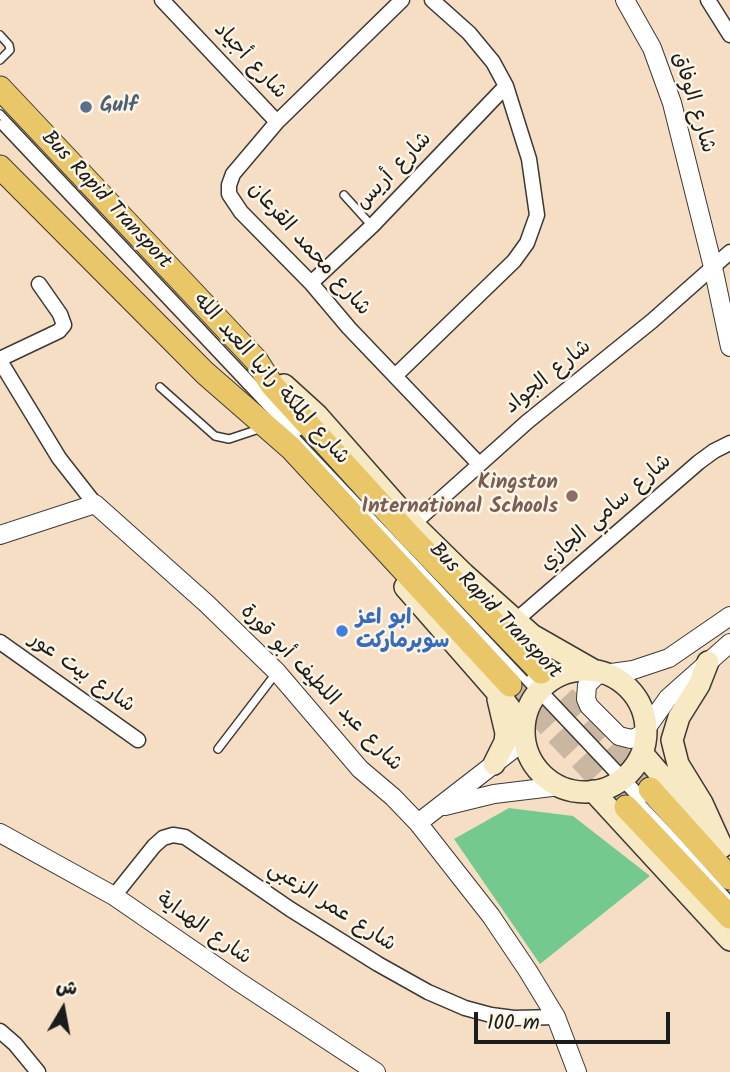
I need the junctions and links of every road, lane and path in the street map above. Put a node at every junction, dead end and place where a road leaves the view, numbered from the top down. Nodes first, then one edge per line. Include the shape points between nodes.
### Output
1 (162, 0) edge
2 (401, 0) edge
3 (432, 0) edge
4 (625, 0) edge
5 (708, 0) edge
6 (0, 35) edge
7 (730, 35) edge
8 (0, 60) edge
9 (506, 86) junction
10 (0, 88) edge
11 (0, 114) edge
12 (277, 122) junction
13 (0, 124) edge
14 (0, 167) edge
15 (344, 195) dead end
16 (372, 226) junction
17 (730, 252) edge
18 (713, 267) junction
19 (38, 284) dead end
20 (311, 284) junction
21 (730, 347) edge
22 (256, 359) junction
23 (0, 360) edge
24 (205, 373) junction
25 (395, 376) junction
26 (160, 387) dead end
27 (259, 429) junction
28 (730, 443) edge
29 (479, 464) junction
30 (95, 504) junction
31 (413, 524) junction
32 (0, 535) edge
33 (730, 616) edge
34 (515, 621) junction
35 (0, 642) edge
36 (730, 643) edge
37 (708, 662) junction
38 (277, 672) junction
39 (599, 672) junction
40 (540, 684) junction
41 (501, 686) junction
42 (646, 728) junction
43 (525, 734) junction
44 (138, 740) dead end
45 (218, 749) dead end
46 (642, 753) junction
47 (494, 764) junction
48 (623, 779) junction
49 (560, 786) junction
50 (650, 789) tunnel mouth
51 (593, 791) junction
52 (625, 807) tunnel mouth
53 (439, 808) junction
54 (418, 823) junction
55 (0, 833) edge
56 (726, 851) edge
57 (730, 878) edge
58 (730, 892) edge
59 (114, 896) junction
60 (730, 900) edge
61 (730, 918) edge
62 (730, 940) edge
63 (556, 1017) junction
64 (0, 1031) edge
65 (38, 1072) edge
66 (376, 1072) edge
67 (577, 1072) edge

1 - 12 street, شارع أجياد
2 - 12 street, شارع محمد القرعان
3 - 9 street via 469,33
4 - 18 street, شارع الوفاق via 662,73
5 - 7 street
6 - 8 lane via 10,50
9 - 16 street, شارع أريس
9 - 25 street via 529,159 537,202 535,224 514,261
10 - 22 main road, شارع الملكة رانيا العبد الله
11 - 40 lane, Bus Rapid Transport
12 - 20 street, شارع محمد القرعان via 233,174 229,194
13 - 40 lane, Bus Rapid Transport
14 - 24 main road, شارع الملكة رانيا العبد الله
15 - 16 lane
16 - 20 street, شارع أريس
17 - 18 street, شارع الجواد
18 - 21 street, شارع الوفاق
18 - 29 street, شارع الجواد
19 - 23 street via 64,325
20 - 25 street, شارع محمد القرعان
22 - 31 main road via 317,415
22 - 40 main road, شارع الملكة رانيا العبد الله via 272,385
23 - 30 street, شارع عبد اللطيف أبو قورة via 59,458
24 - 27 main road
24 - 41 main road, شارع الملكة رانيا العبد الله via 291,448
25 - 29 street, شارع محمد القرعان
26 - 27 lane via 215,436 229,439
27 - 41 main road
28 - 34 street, شارع سامي الجازي via 692,468
29 - 31 street, شارع الجواد
30 - 32 street
30 - 38 street, شارع عبد اللطيف أبو قورة
31 - 34 main road
33 - 39 street via 669,658 633,670
34 - 39 main road
35 - 44 street, شارع بيت عور
36 - 37 street
37 - 42 street via 668,698
37 - 56 main road via 679,716 673,740 678,764
38 - 45 lane
38 - 54 street, شارع عبد اللطيف أبو قورة via 360,769
39 - 40 main road via 566,673
39 - 42 main road via 622,682 635,696
39 - 42 street via 587,685 589,706 619,736 631,739
40 - 43 main road via 526,715
40 - 48 lane, Bus Rapid Transport
41 - 43 main road
41 - 47 main road via 506,733
42 - 46 main road
43 - 47 street
43 - 49 main road via 536,766
46 - 48 main road
46 - 56 main road
47 - 53 street
48 - 51 main road
48 - 58 lane, Bus Rapid Transport
48 - 60 lane, Bus Rapid Transport
49 - 51 main road
49 - 53 street via 494,794
50 - 57 main road
51 - 62 main road
52 - 61 main road
53 - 54 street
54 - 63 street, شارع عبد اللطيف أبو قورة via 491,916
55 - 59 street, شارع الهداية
59 - 63 street, شارع عمر الزعبي via 154,846 163,838 178,835 428,992 491,1015
59 - 66 street, شارع الهداية
63 - 67 street, شارع عبد اللطيف أبو قورة
64 - 65 street

